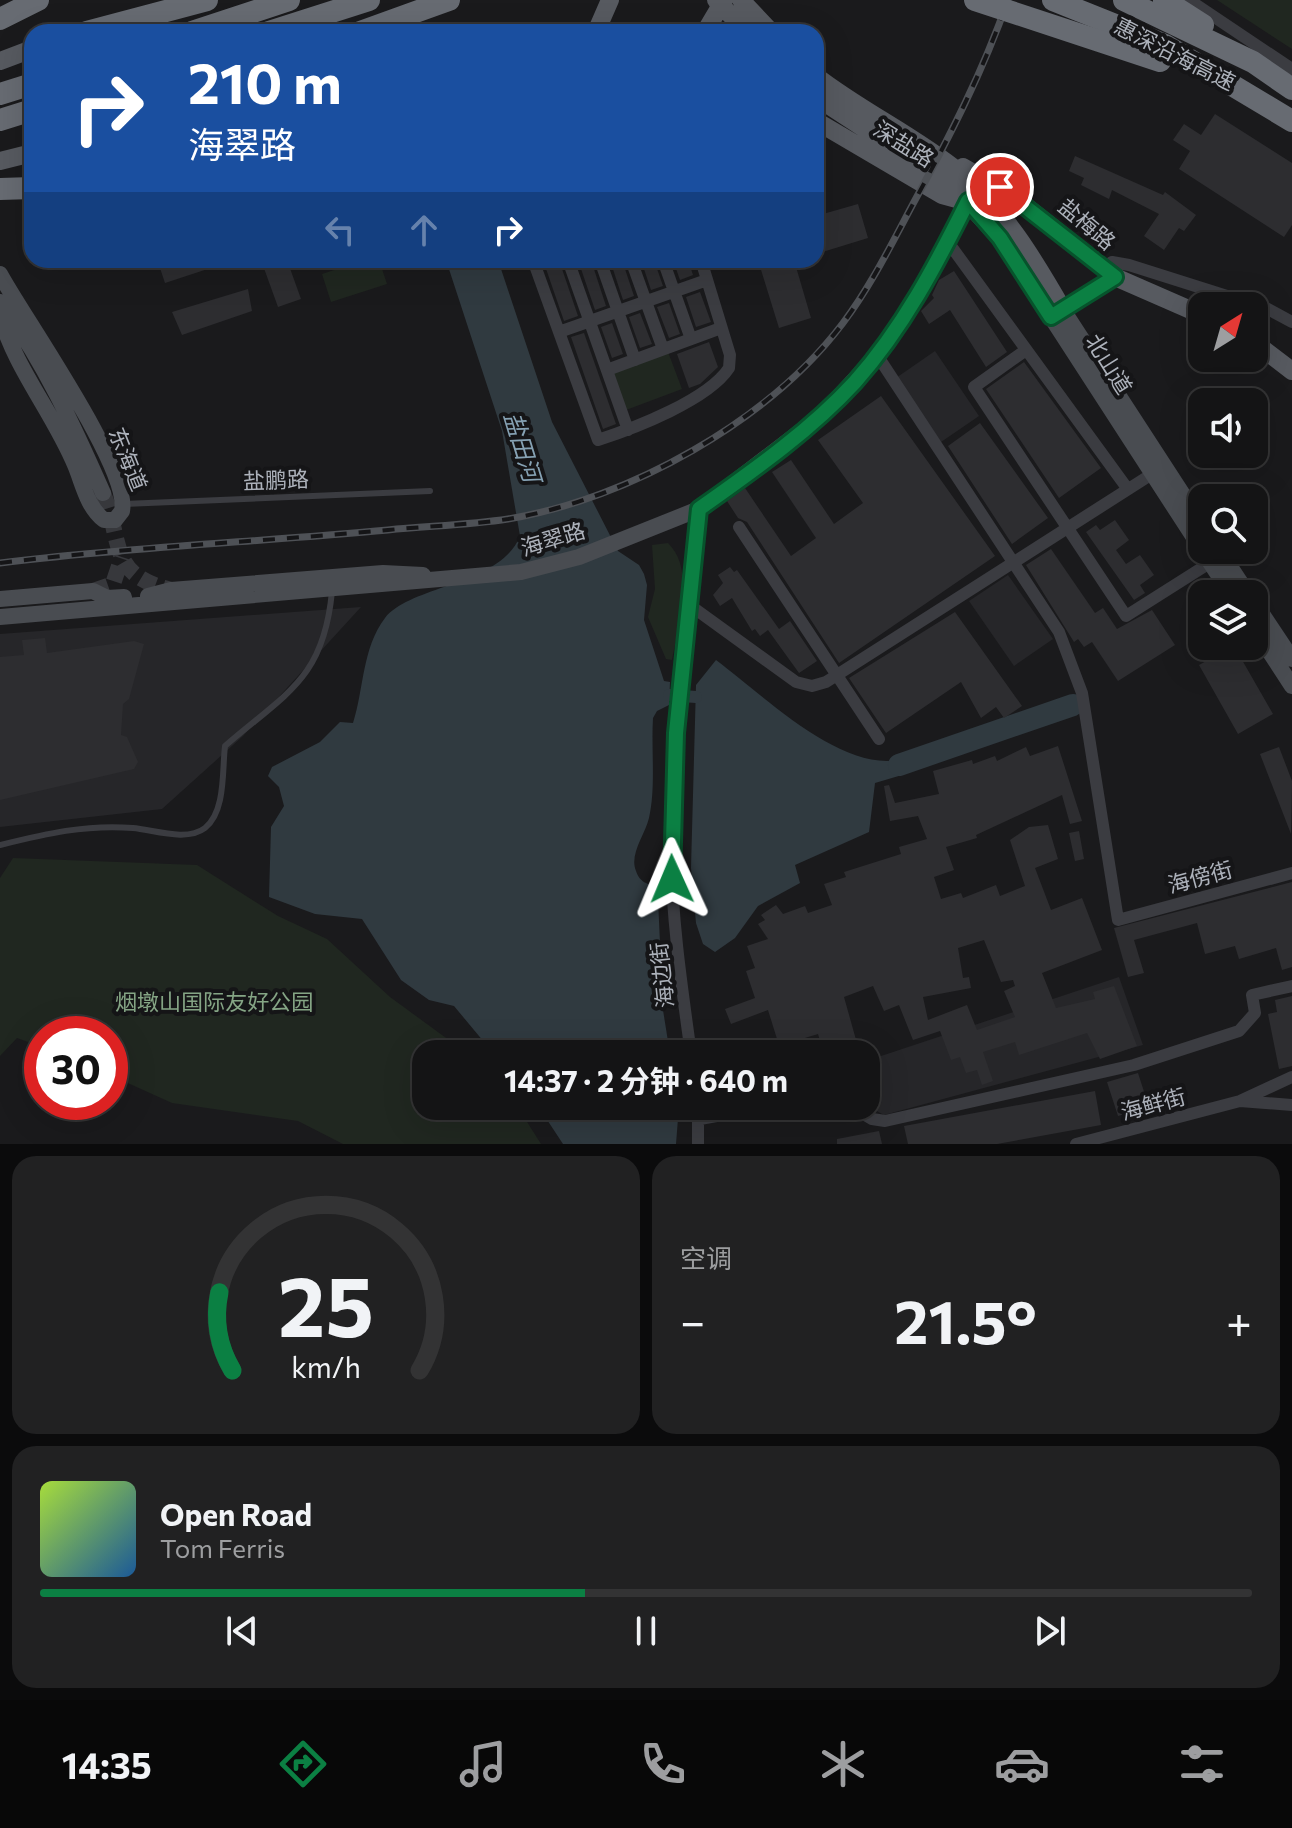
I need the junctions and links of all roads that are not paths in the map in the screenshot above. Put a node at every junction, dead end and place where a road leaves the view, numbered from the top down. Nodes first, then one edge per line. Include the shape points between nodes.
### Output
1 (38, 0) edge
2 (162, 0) edge
3 (207, 0) edge
4 (289, 0) edge
5 (369, 0) edge
6 (449, 0) edge
7 (610, 0) edge
8 (741, 0) edge
9 (975, 0) edge
10 (1053, 0) edge
11 (1124, 0) edge
12 (720, 2) edge
13 (1172, 6) edge
14 (0, 19) edge
15 (99, 24) edge
16 (117, 24) edge
17 (216, 24) edge
18 (294, 24) edge
19 (382, 24) edge
20 (600, 24) edge
21 (709, 24) edge
22 (740, 24) edge
23 (764, 24) edge
24 (24, 52) edge
25 (1162, 53) junction
26 (0, 61) edge
27 (1292, 69) edge
28 (824, 82) edge
29 (24, 86) edge
30 (1292, 89) edge
31 (0, 94) edge
32 (824, 102) edge
33 (24, 112) edge
34 (0, 120) edge
35 (1292, 121) edge
36 (824, 125) edge
37 (824, 125) edge
38 (886, 144) junction
39 (24, 155) edge
40 (0, 161) edge
41 (945, 161) junction
42 (24, 188) edge
43 (0, 189) edge
44 (968, 201) junction
45 (948, 242) junction
46 (536, 268) edge
47 (571, 268) edge
48 (603, 268) edge
49 (634, 268) edge
50 (666, 268) edge
51 (703, 268) edge
52 (1109, 273) junction
53 (707, 280) junction
54 (2, 288) edge
55 (673, 292) junction
56 (646, 302) junction
57 (1188, 309) edge
58 (618, 312) junction
59 (1057, 313) junction
60 (590, 322) junction
61 (1292, 322) edge
62 (6, 325) edge
63 (721, 328) junction
64 (559, 332) junction
65 (691, 339) junction
66 (663, 349) junction
67 (1026, 350) junction
68 (1268, 353) edge
69 (877, 355) junction
70 (635, 360) junction
71 (607, 370) junction
72 (1292, 371) edge
73 (628, 430) junction
74 (1152, 474) junction
75 (1127, 488) junction
76 (430, 491) dead end
77 (103, 493) tunnel mouth
78 (124, 504) junction
79 (1188, 504) edge
80 (699, 509) junction
81 (1188, 522) edge
82 (739, 527) dead end
83 (1067, 527) junction
84 (1014, 562) junction
85 (1196, 564) edge
86 (1221, 564) edge
87 (1235, 580) edge
88 (353, 581) junction
89 (332, 589) junction
90 (0, 599) edge
91 (691, 606) junction
92 (0, 617) edge
93 (1268, 623) edge
94 (1268, 649) edge
95 (1292, 659) edge
96 (837, 675) junction
97 (1292, 686) edge
98 (879, 739) dead end
99 (0, 845) edge
100 (1292, 873) edge
101 (1292, 986) edge
102 (689, 1040) edge
103 (1292, 1077) edge
104 (1240, 1101) junction
105 (1292, 1105) edge
106 (699, 1120) edge
107 (878, 1120) edge
108 (698, 1144) edge
109 (1076, 1144) edge

1 - 14 highway
2 - 15 main road
3 - 16 highway
4 - 17 highway
5 - 18 highway
6 - 19 highway
7 - 20 main road
8 - 23 main road
9 - 25 highway, bridge
10 - 25 highway, 惠深沿海高速
11 - 13 highway, 惠深沿海高速
12 - 21 main road
12 - 22 main road
13 - 27 street
13 - 30 highway, 惠深沿海高速
24 - 26 main road
25 - 35 highway
28 - 41 main road, 北山道
29 - 31 highway
32 - 38 main road, 北山道
33 - 34 highway
36 - 38 main road
37 - 44 main road, 深盐路 via 935,191
38 - 44 main road, 北山道
39 - 40 main road
41 - 52 main road, 盐梅路 via 1013,196
41 - 59 main road, 北山道 via 1008,224
42 - 43 highway
44 - 45 street, 海翠路
44 - 59 main road, 北山道
45 - 67 street
45 - 69 street, 海翠路
46 - 64 street
47 - 60 street
48 - 58 street
49 - 56 street
50 - 55 street
51 - 53 street
52 - 57 main road, 盐梅路
52 - 59 main road, 盐梅路
52 - 61 street via 1112,262 1129,265 1268,309
53 - 55 street
53 - 63 street
54 - 62 street, 东海道
54 - 78 street, 东海道 via 38,332 80,405
55 - 56 street
55 - 65 street
56 - 58 street
56 - 66 street
58 - 60 street
58 - 70 street
59 - 74 street, 北山道
59 - 79 street, 北山道
60 - 64 street
60 - 71 street
62 - 77 street, 东海道 via 76,433
62 - 78 street, 东海道 via 92,508 104,520 115,520
63 - 65 street
63 - 73 street via 730,355 725,374 692,398
64 - 73 street via 598,440
65 - 66 street
66 - 70 street
67 - 75 street
67 - 83 street via 974,387
68 - 72 main road
69 - 80 street, 海翠路 via 823,414
69 - 84 street
70 - 71 street
71 - 73 street
74 - 75 street
74 - 81 street, 北山道
75 - 83 street
76 - 78 lane, 盐鹏路
80 - 88 street, 海翠路 via 579,557 521,572 445,581
80 - 91 street, 海边街
82 - 96 street
83 - 84 street
83 - 85 street via 1126,616
84 - 96 street
84 - 100 street, 海傍街 via 1059,632 1082,693 1118,920
86 - 87 street, 北山道
88 - 89 street, 海翠路
88 - 90 street, 海翠路 via 171,590 130,597 107,598 93,591
89 - 92 street, 海翠路
89 - 99 lane via 318,657 303,678 225,746 218,805 205,827 192,835 76,827
91 - 96 street via 796,682 812,686
91 - 102 street, 海边街 via 672,797 672,879
93 - 95 street
94 - 97 street
96 - 98 street
101 - 107 street via 1252,995 1255,1013 1239,1031 1134,1065
103 - 104 street, 海鲜街
104 - 105 street, 海鲜街
104 - 109 street, 海鲜街
106 - 108 street

